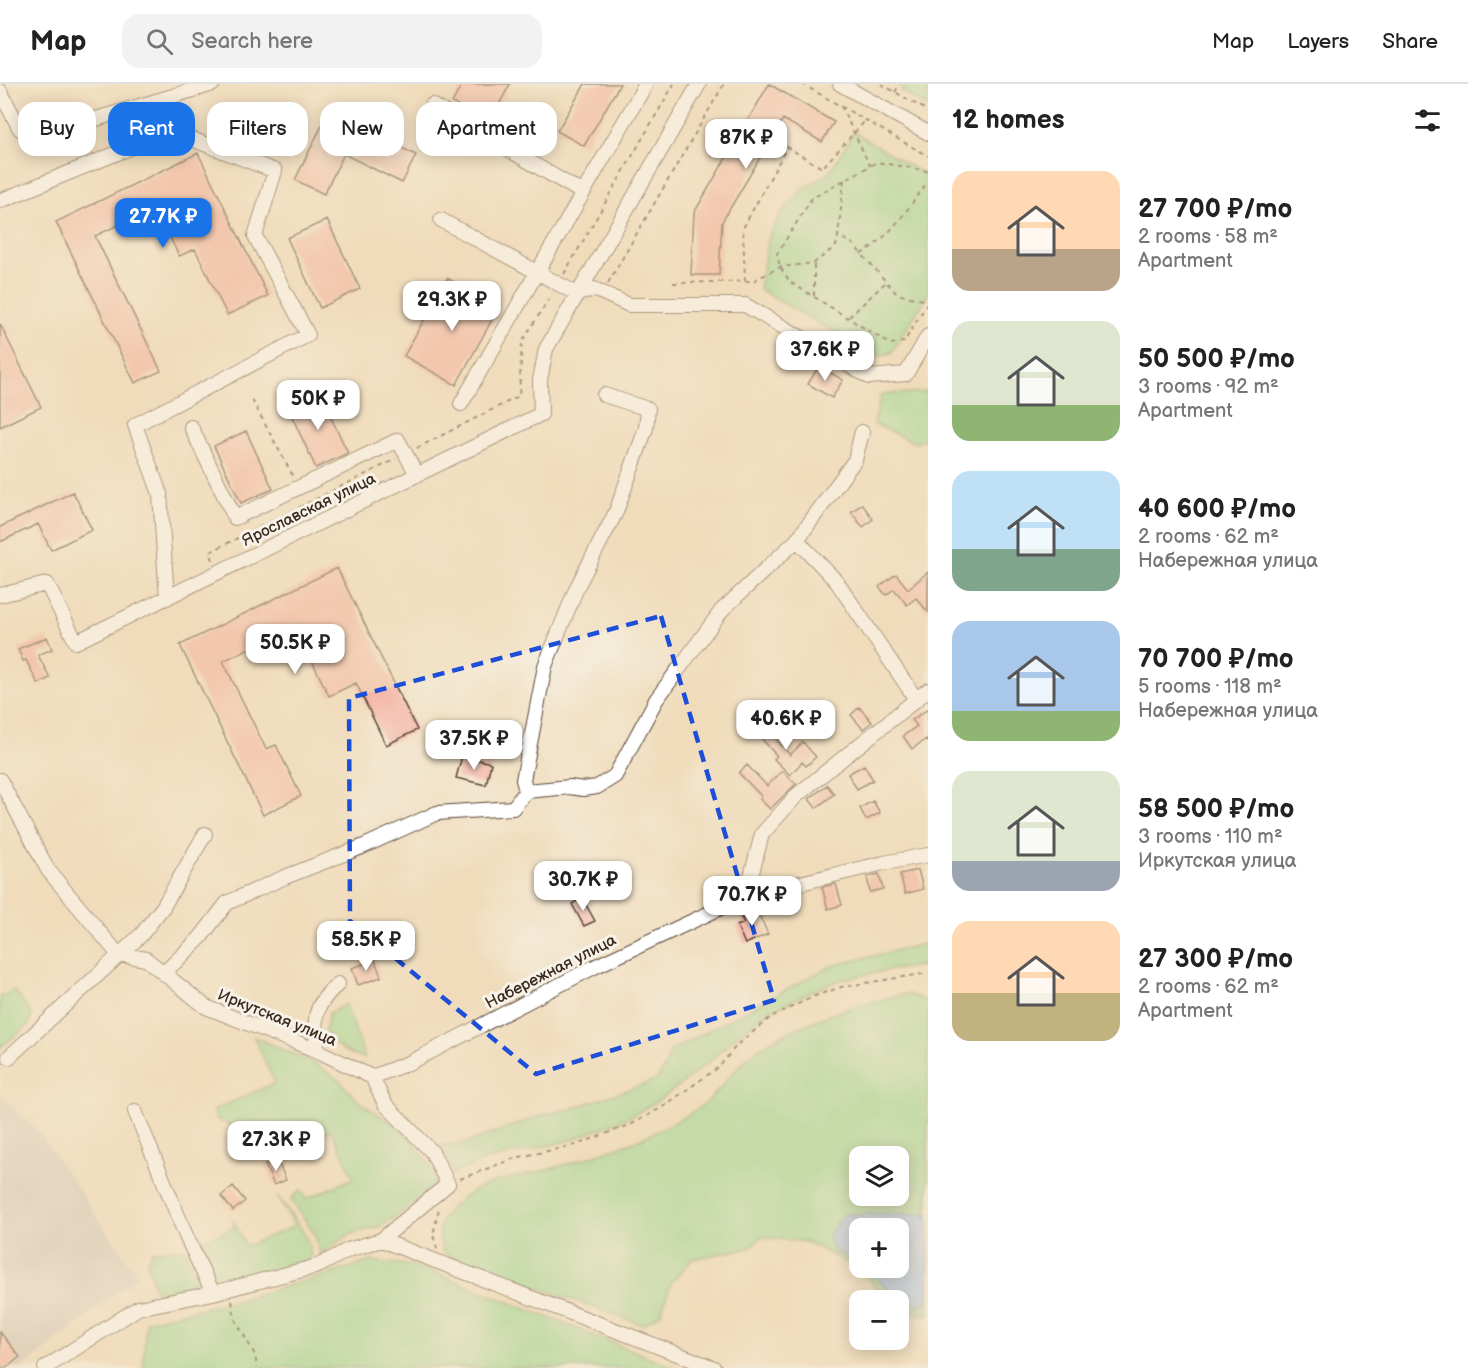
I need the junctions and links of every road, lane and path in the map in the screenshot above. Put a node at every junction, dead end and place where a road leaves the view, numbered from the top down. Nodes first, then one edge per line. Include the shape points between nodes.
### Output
1 (213, 84) edge
2 (646, 84) edge
3 (674, 84) edge
4 (699, 84) edge
5 (724, 84) edge
6 (802, 84) edge
7 (840, 84) edge
8 (882, 84) edge
9 (900, 84) edge
10 (0, 91) edge
11 (896, 92) junction
12 (841, 106) junction
13 (928, 111) edge
14 (866, 120) junction
15 (854, 133) junction
16 (928, 133) edge
17 (520, 156) edge
18 (928, 156) edge
19 (870, 165) junction
20 (928, 171) edge
21 (844, 180) junction
22 (928, 181) edge
23 (583, 193) junction
24 (0, 201) edge
25 (441, 220) dead end
26 (838, 237) junction
27 (861, 254) junction
28 (814, 263) junction
29 (780, 267) junction
30 (537, 274) junction
31 (744, 281) junction
32 (886, 282) junction
33 (673, 283) dead end
34 (558, 284) junction
35 (602, 293) junction
36 (577, 294) junction
37 (814, 297) junction
38 (928, 302) edge
39 (848, 318) junction
40 (928, 336) edge
41 (604, 395) dead end
42 (252, 400) dead end
43 (461, 404) dead end
44 (191, 427) dead end
45 (862, 432) dead end
46 (405, 454) junction
47 (417, 475) junction
48 (298, 486) junction
49 (797, 540) junction
50 (219, 572) junction
51 (0, 595) edge
52 (167, 598) junction
53 (928, 690) edge
54 (916, 699) junction
55 (0, 780) edge
56 (526, 791) junction
57 (205, 834) dead end
58 (928, 855) edge
59 (746, 897) junction
60 (118, 954) junction
61 (164, 973) junction
62 (928, 973) edge
63 (338, 984) dead end
64 (318, 1051) junction
65 (9, 1057) dead end
66 (372, 1077) junction
67 (135, 1112) dead end
68 (448, 1184) junction
69 (440, 1205) dead end
70 (381, 1240) junction
71 (441, 1262) junction
72 (229, 1289) junction
73 (213, 1293) junction
74 (45, 1368) edge
75 (257, 1368) edge
76 (714, 1368) edge

1 - 10 street via 39,136 20,129
2 - 23 street
3 - 34 path
4 - 36 street
5 - 35 path
6 - 12 path
7 - 16 street
8 - 11 path
9 - 11 path
11 - 13 path
12 - 14 path
12 - 15 path
14 - 15 path
14 - 18 path
15 - 19 path
15 - 31 path via 822,168 787,147 743,228
17 - 23 street
19 - 20 path via 877,162
19 - 21 path
21 - 26 path
21 - 29 path via 812,198 777,255
22 - 27 path via 900,221
23 - 30 street
24 - 52 street via 171,131 275,171 255,236 308,335 135,425 160,494
25 - 30 street
26 - 27 path via 850,242
26 - 28 path via 836,246
27 - 32 path
28 - 29 path
28 - 37 path
29 - 31 path via 753,281
29 - 37 path via 790,282
30 - 34 street
30 - 43 street
31 - 33 path
32 - 38 path via 897,294
32 - 39 path
34 - 36 street
34 - 46 path via 522,342 519,396
35 - 36 street via 594,289
35 - 40 street via 629,305 745,305 869,377 906,374
36 - 47 street, Ярославская улица via 546,349 540,381 541,414
37 - 39 path
38 - 39 path via 904,342 891,344
41 - 56 street via 648,409 646,428 616,513 577,587 545,666 523,780
42 - 48 path
44 - 48 street via 235,518
45 - 49 street via 855,460
46 - 47 street
46 - 48 street via 398,440
46 - 50 path via 210,552
47 - 50 street, Ярославская улица
49 - 54 street via 837,582
49 - 56 street via 723,610 656,700 615,776 597,787
50 - 52 street, Ярославская улица
51 - 52 street, Ярославская улица via 47,584 76,642
53 - 54 street
54 - 59 street via 797,795 762,834
55 - 60 street via 48,870
56 - 61 street via 513,808 437,813 227,903 200,939
57 - 60 street via 163,907
58 - 59 street, Набережная улица
59 - 66 street, Набережная улица via 594,967 411,1062
60 - 61 street, Иркутская улица via 146,959
60 - 65 street
61 - 64 street, Иркутская улица via 206,1007
62 - 68 path via 841,987 815,996 771,1017 719,1066 632,1124 576,1145 515,1158
63 - 64 street via 325,995 313,1024
64 - 66 street, Иркутская улица
66 - 68 street via 386,1104 432,1152
67 - 73 street
68 - 70 street
69 - 71 path via 433,1235
70 - 71 street
70 - 72 street via 348,1250 318,1266
71 - 76 street
72 - 73 street
72 - 75 path via 235,1319 255,1355
73 - 74 street via 138,1308

